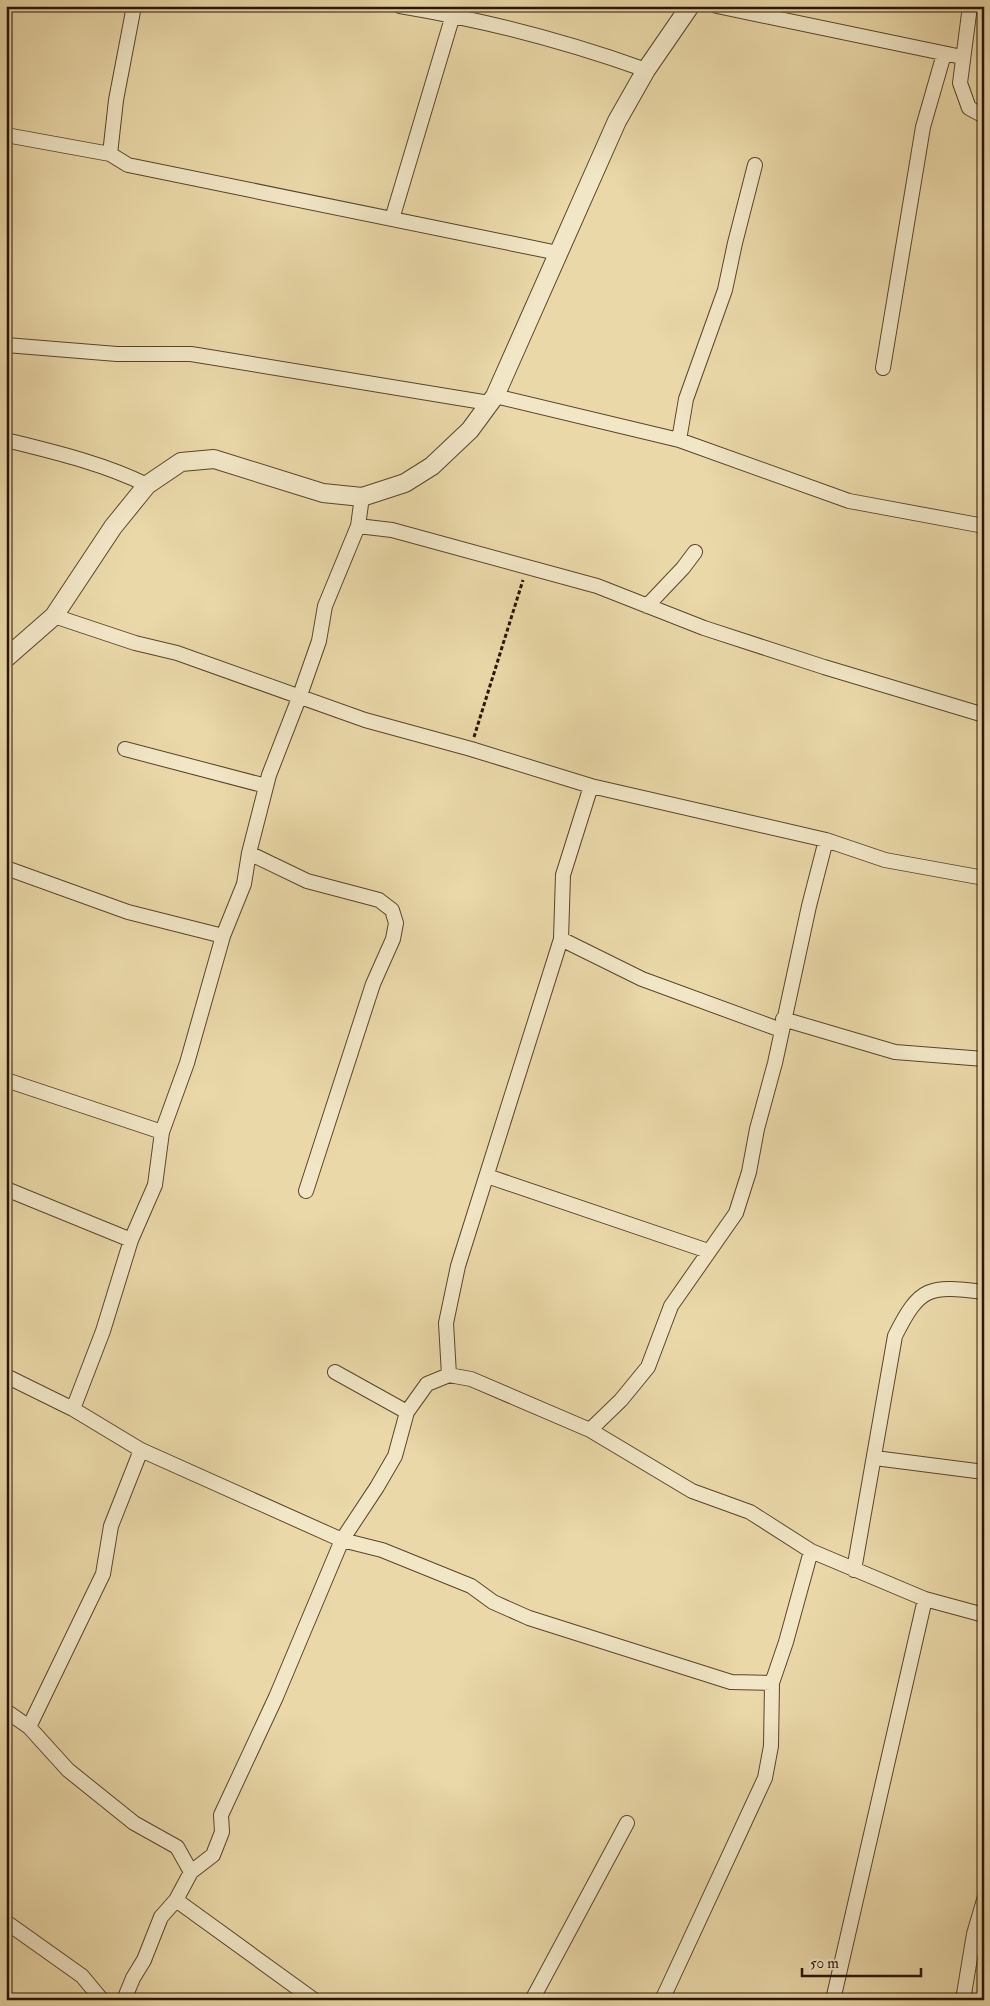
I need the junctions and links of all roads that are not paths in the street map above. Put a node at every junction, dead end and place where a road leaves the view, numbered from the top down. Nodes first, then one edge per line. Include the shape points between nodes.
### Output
1 (134, 6) edge
2 (400, 6) edge
3 (690, 6) edge
4 (717, 6) edge
5 (970, 6) edge
6 (453, 15) junction
7 (944, 54) junction
8 (962, 57) junction
9 (646, 70) junction
10 (984, 116) edge
11 (6, 135) edge
12 (110, 154) junction
13 (755, 165) dead end
14 (392, 219) junction
15 (558, 253) junction
16 (6, 345) edge
17 (883, 368) dead end
18 (492, 400) junction
19 (7, 436) edge
20 (679, 440) junction
21 (147, 485) junction
22 (362, 496) junction
23 (358, 526) junction
24 (984, 526) edge
25 (695, 552) dead end
26 (648, 606) junction
27 (54, 616) junction
28 (6, 658) edge
29 (300, 698) junction
30 (984, 715) edge
31 (125, 749) dead end
32 (266, 786) junction
33 (591, 786) junction
34 (826, 840) junction
35 (249, 852) junction
36 (6, 868) edge
37 (984, 878) edge
38 (223, 936) junction
39 (561, 939) junction
40 (782, 1024) junction
41 (984, 1059) edge
42 (6, 1080) edge
43 (162, 1132) junction
44 (487, 1176) junction
45 (6, 1189) edge
46 (306, 1191) dead end
47 (131, 1240) junction
48 (708, 1251) junction
49 (984, 1292) edge
50 (335, 1372) dead end
51 (449, 1375) junction
52 (6, 1376) edge
53 (72, 1409) junction
54 (407, 1412) junction
55 (590, 1430) junction
56 (141, 1450) junction
57 (875, 1458) junction
58 (984, 1472) edge
59 (342, 1540) junction
60 (811, 1551) junction
61 (854, 1570) junction
62 (925, 1599) junction
63 (984, 1615) edge
64 (772, 1683) junction
65 (6, 1711) edge
66 (29, 1727) junction
67 (626, 1823) dead end
68 (191, 1872) junction
69 (176, 1900) junction
70 (984, 1900) edge
71 (6, 1922) edge
72 (102, 2000) edge
73 (124, 2000) edge
74 (314, 2000) edge
75 (532, 2000) edge
76 (662, 2000) edge
77 (833, 2000) edge
78 (963, 2000) edge

1 - 12 street via 116,100
2 - 6 street
3 - 9 street
4 - 7 street
5 - 8 street
6 - 9 street via 584,48
6 - 14 street
7 - 8 street
7 - 17 street via 923,127
8 - 10 street via 960,83 969,108
9 - 15 street via 617,121
11 - 12 street
12 - 14 street via 128,165
13 - 20 street via 725,290 686,399
14 - 15 street
15 - 18 street
16 - 18 street via 117,354 191,354
18 - 20 street
18 - 22 street via 470,430 432,466 405,483
19 - 21 street via 124,474
20 - 24 street via 849,501
21 - 22 street via 181,462 214,459 323,493
21 - 27 street via 113,527
22 - 23 street
23 - 26 street via 392,530 597,586
23 - 29 street via 325,606 319,641
25 - 26 street
26 - 30 street via 824,667
27 - 28 street
27 - 29 street via 135,643 177,653
29 - 32 street
29 - 33 street
31 - 32 street
32 - 35 street
33 - 34 street
33 - 39 street via 563,876
34 - 37 street via 885,860
34 - 40 street
35 - 38 street via 244,884
35 - 46 street via 307,881 379,900 392,910 396,923
36 - 38 street via 128,912
38 - 43 street
39 - 40 street via 642,979
39 - 44 street
40 - 41 street via 895,1052
40 - 48 street via 749,1172 736,1212
42 - 43 street
43 - 47 street via 155,1185
44 - 48 street
44 - 51 street via 458,1266 446,1323
45 - 47 street
47 - 53 street via 103,1331
48 - 55 street via 671,1306 648,1367
49 - 57 street via 958,1289 929,1291 910,1306 895,1336
50 - 54 street
51 - 54 street via 427,1384
51 - 55 street via 471,1379
52 - 53 street
53 - 56 street
54 - 59 street via 395,1456
55 - 60 street via 692,1491 750,1512
56 - 59 street
56 - 66 street via 111,1526 103,1574
57 - 58 street
57 - 61 street
59 - 64 street via 382,1550 431,1569 471,1586 493,1602 568,1631 731,1682
59 - 68 street via 276,1698 221,1815 222,1832 213,1855
60 - 61 street
60 - 64 street
61 - 62 street
62 - 63 street
62 - 77 street
64 - 76 street via 771,1746 765,1778
65 - 66 street
66 - 68 street via 68,1770 134,1823 176,1847
67 - 75 street
68 - 69 street
69 - 73 street via 161,1917
69 - 74 street
70 - 78 street via 974,1934
71 - 72 street via 82,1976

